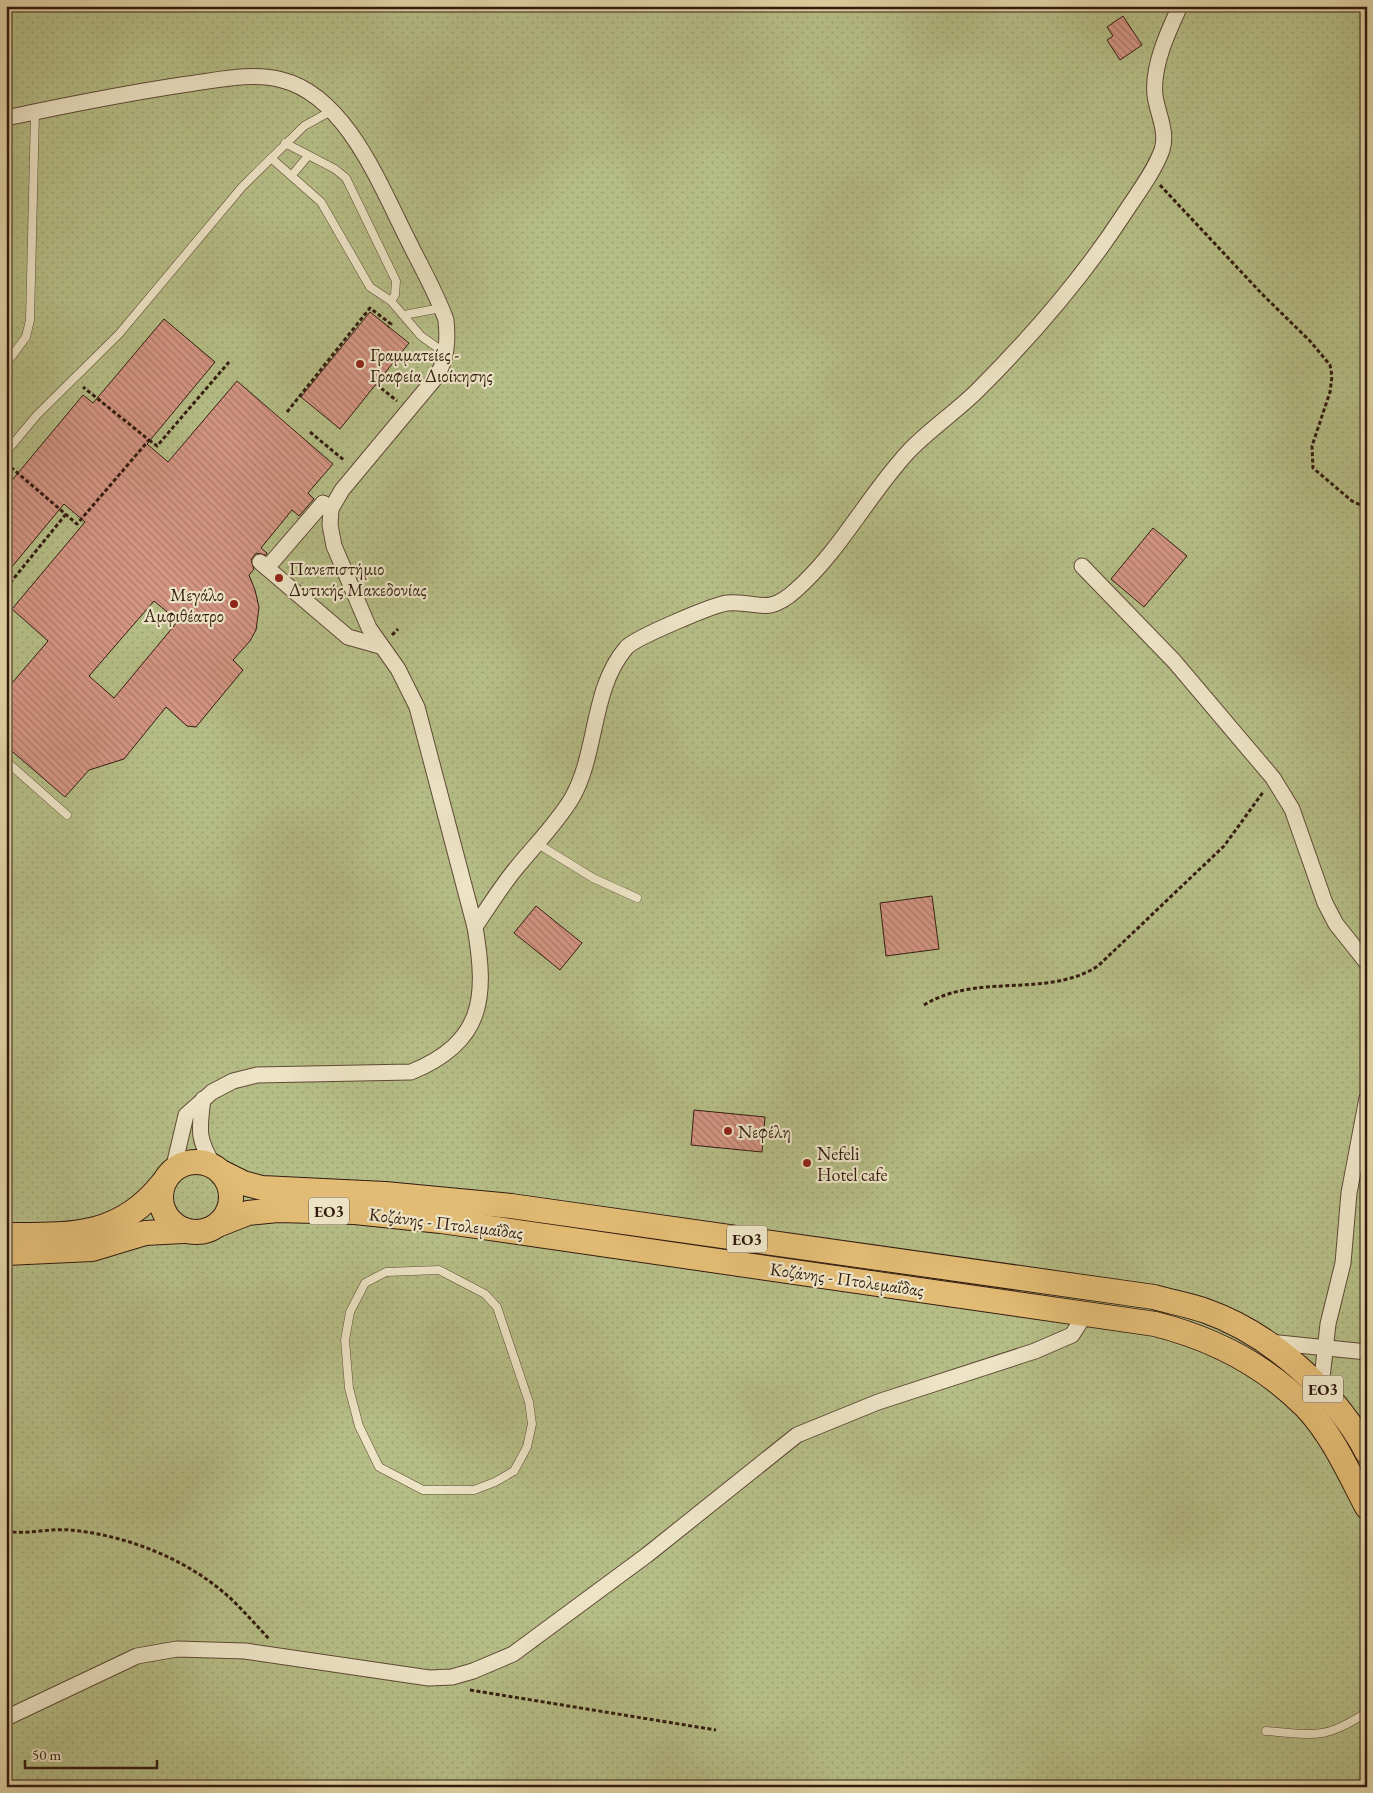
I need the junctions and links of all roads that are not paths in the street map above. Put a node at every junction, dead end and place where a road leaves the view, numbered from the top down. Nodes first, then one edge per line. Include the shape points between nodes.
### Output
1 (1180, 6) edge
2 (331, 110) junction
3 (35, 112) junction
4 (6, 118) edge
5 (285, 143) junction
6 (308, 156) junction
7 (271, 158) junction
8 (292, 176) junction
9 (391, 300) junction
10 (441, 308) junction
11 (404, 315) junction
12 (445, 353) junction
13 (6, 364) edge
14 (6, 452) edge
15 (331, 509) junction
16 (1082, 566) dead end
17 (380, 646) junction
18 (6, 761) edge
19 (67, 815) dead end
20 (538, 844) junction
21 (637, 898) dead end
22 (475, 927) junction
23 (1367, 963) edge
24 (1367, 1098) edge
25 (204, 1099) junction
26 (219, 1170) junction
27 (168, 1177) junction
28 (220, 1224) junction
29 (183, 1231) junction
30 (6, 1235) edge
31 (6, 1253) edge
32 (365, 1283) joint
33 (1086, 1313) junction
34 (1263, 1342) junction
35 (1325, 1346) junction
36 (1367, 1352) edge
37 (1321, 1387) junction
38 (1367, 1452) edge
39 (1367, 1508) edge
40 (1367, 1712) edge
41 (6, 1718) edge
42 (1266, 1731) dead end

1 - 20 street via 1167,34 1156,78 1155,96 1164,141 1162,150 1102,249 1032,333 976,392 909,452 837,547 794,592 770,606 718,605 646,634 628,645 616,662 601,701 573,797
2 - 3 street via 299,86 260,77 124,94
2 - 5 lane via 304,126
2 - 10 street via 348,130 376,177
3 - 4 street
3 - 13 lane via 30,320 26,336
5 - 6 lane
5 - 7 lane
6 - 8 lane
6 - 9 lane via 335,168 346,178 396,281 395,295
7 - 8 lane
7 - 14 lane via 242,187 119,334 37,415
8 - 9 lane via 321,202 370,287
9 - 11 lane
10 - 11 lane
10 - 12 street via 446,320
11 - 12 lane via 421,336
12 - 15 street via 444,364 437,376 357,471
15 - 17 street via 334,546 349,585
15 - 17 street via 323,503 263,565 348,636
16 - 23 street via 1174,661 1273,778 1292,809 1325,903 1336,924
17 - 22 street via 398,669 417,707
18 - 19 lane
20 - 21 lane via 593,878
20 - 22 street via 518,865
22 - 25 street via 481,962 479,1002 466,1031 440,1058 411,1072 395,1074 257,1075 233,1081
24 - 35 street via 1350,1193 1344,1263
25 - 26 street via 201,1136 204,1150
25 - 27 street via 186,1115
26 - 27 main road, ΕΟ3 via 193,1162 182,1164
26 - 28 main road via 229,1185 231,1199
26 - 34 main road, Κοζάνης - Πτολεμαΐδας / ΕΟ3 via 243,1183 262,1188 385,1194 511,1206 1154,1297 1207,1311
27 - 29 main road via 160,1198 163,1212
27 - 30 main road via 140,1209 105,1228
28 - 29 main road, ΕΟ3 via 202,1232
28 - 33 main road, Κοζάνης - Πτολεμαΐδας / ΕΟ3 via 261,1210 355,1212 532,1233
29 - 31 main road, ΕΟ3 via 145,1233 92,1248
32 - 32 lane via 386,1272 439,1270 485,1294 497,1307 529,1402 532,1424 527,1447 514,1471 474,1490 450,1492 423,1490 379,1467 359,1426 349,1388 345,1340 350,1312
33 - 39 main road, Κοζάνης - Πτολεμαΐδας / ΕΟ3 via 1182,1331 1247,1362 1305,1407 1328,1436
33 - 41 street via 1072,1335 1035,1351 878,1402 797,1435 647,1555 537,1638 496,1663 452,1677 429,1678 245,1652 177,1649 137,1656
34 - 35 street
34 - 37 main road, Κοζάνης - Πτολεμαΐδας / ΕΟ3
35 - 36 street
35 - 37 street
37 - 38 main road, Κοζάνης - Πτολεμαΐδας / ΕΟ3
40 - 42 lane via 1345,1727 1322,1734

